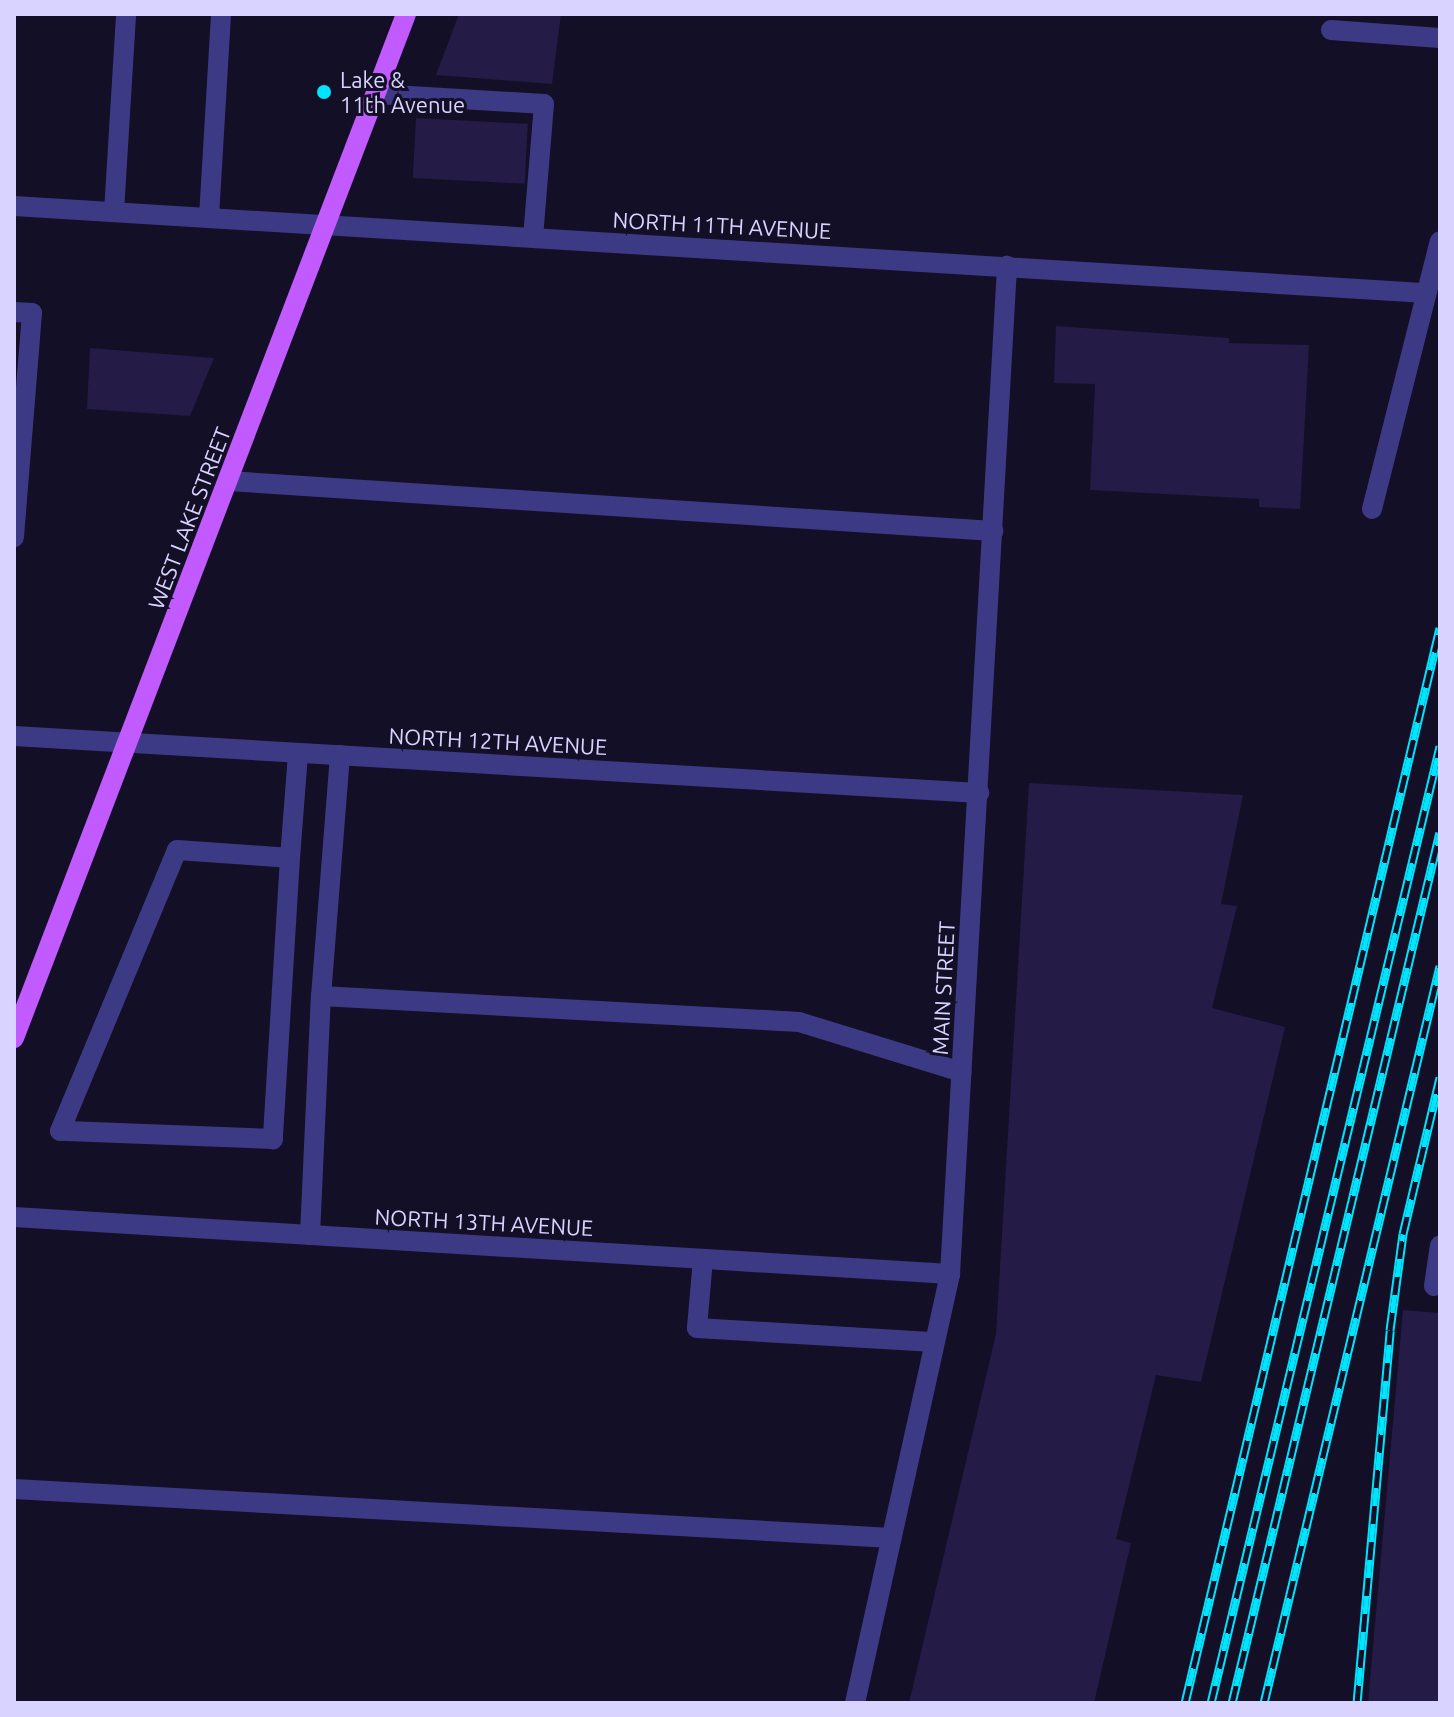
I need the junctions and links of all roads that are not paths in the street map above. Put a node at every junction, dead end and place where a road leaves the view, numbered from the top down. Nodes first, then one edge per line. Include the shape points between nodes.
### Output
1 (126, 14) edge
2 (221, 14) edge
3 (406, 14) edge
4 (1331, 30) dead end
5 (1440, 38) edge
6 (377, 94) junction
7 (14, 206) edge
8 (114, 212) junction
9 (209, 217) junction
10 (329, 225) junction
11 (533, 237) junction
12 (1440, 241) edge
13 (1007, 266) junction
14 (1426, 293) junction
15 (14, 312) edge
16 (228, 481) junction
17 (1372, 509) dead end
18 (993, 531) junction
19 (14, 537) edge
20 (14, 736) edge
21 (129, 743) junction
22 (298, 753) junction
23 (340, 755) junction
24 (979, 793) junction
25 (290, 858) junction
26 (321, 996) junction
27 (14, 1038) edge
28 (962, 1072) junction
29 (14, 1217) edge
30 (310, 1235) junction
31 (1440, 1245) edge
32 (703, 1259) junction
33 (950, 1274) junction
34 (1434, 1286) dead end
35 (935, 1342) junction
36 (14, 1489) edge
37 (892, 1538) junction
38 (855, 1703) edge

1 - 8 street
2 - 9 street
3 - 6 main road, WEST LAKE STREET
4 - 5 street
6 - 10 main road, WEST LAKE STREET
6 - 11 street via 544,104
7 - 8 street, NORTH 11TH AVENUE
8 - 9 street, NORTH 11TH AVENUE
9 - 10 street, NORTH 11TH AVENUE
10 - 11 street, NORTH 11TH AVENUE
10 - 16 main road, WEST LAKE STREET
11 - 13 street, NORTH 11TH AVENUE
12 - 14 street
13 - 14 street, NORTH 11TH AVENUE
13 - 18 street, MAIN STREET
14 - 17 street via 1415,354
15 - 19 street via 32,313
16 - 18 street
16 - 21 main road, WEST LAKE STREET
18 - 24 street, MAIN STREET
20 - 21 street, NORTH 12TH AVENUE
21 - 22 street, NORTH 12TH AVENUE
21 - 27 main road, WEST LAKE STREET
22 - 23 street, NORTH 12TH AVENUE
22 - 25 street
23 - 24 street, NORTH 12TH AVENUE
23 - 26 street
24 - 28 street, MAIN STREET
25 - 25 street via 177,850 60,1131 273,1139
26 - 28 street via 799,1022
26 - 30 street
28 - 33 street, MAIN STREET
29 - 30 street, NORTH 13TH AVENUE
30 - 32 street, NORTH 13TH AVENUE
31 - 34 street
32 - 33 street, NORTH 13TH AVENUE
32 - 35 street via 697,1328
33 - 35 street, MAIN STREET
35 - 37 street, MAIN STREET
36 - 37 street
37 - 38 street, MAIN STREET

